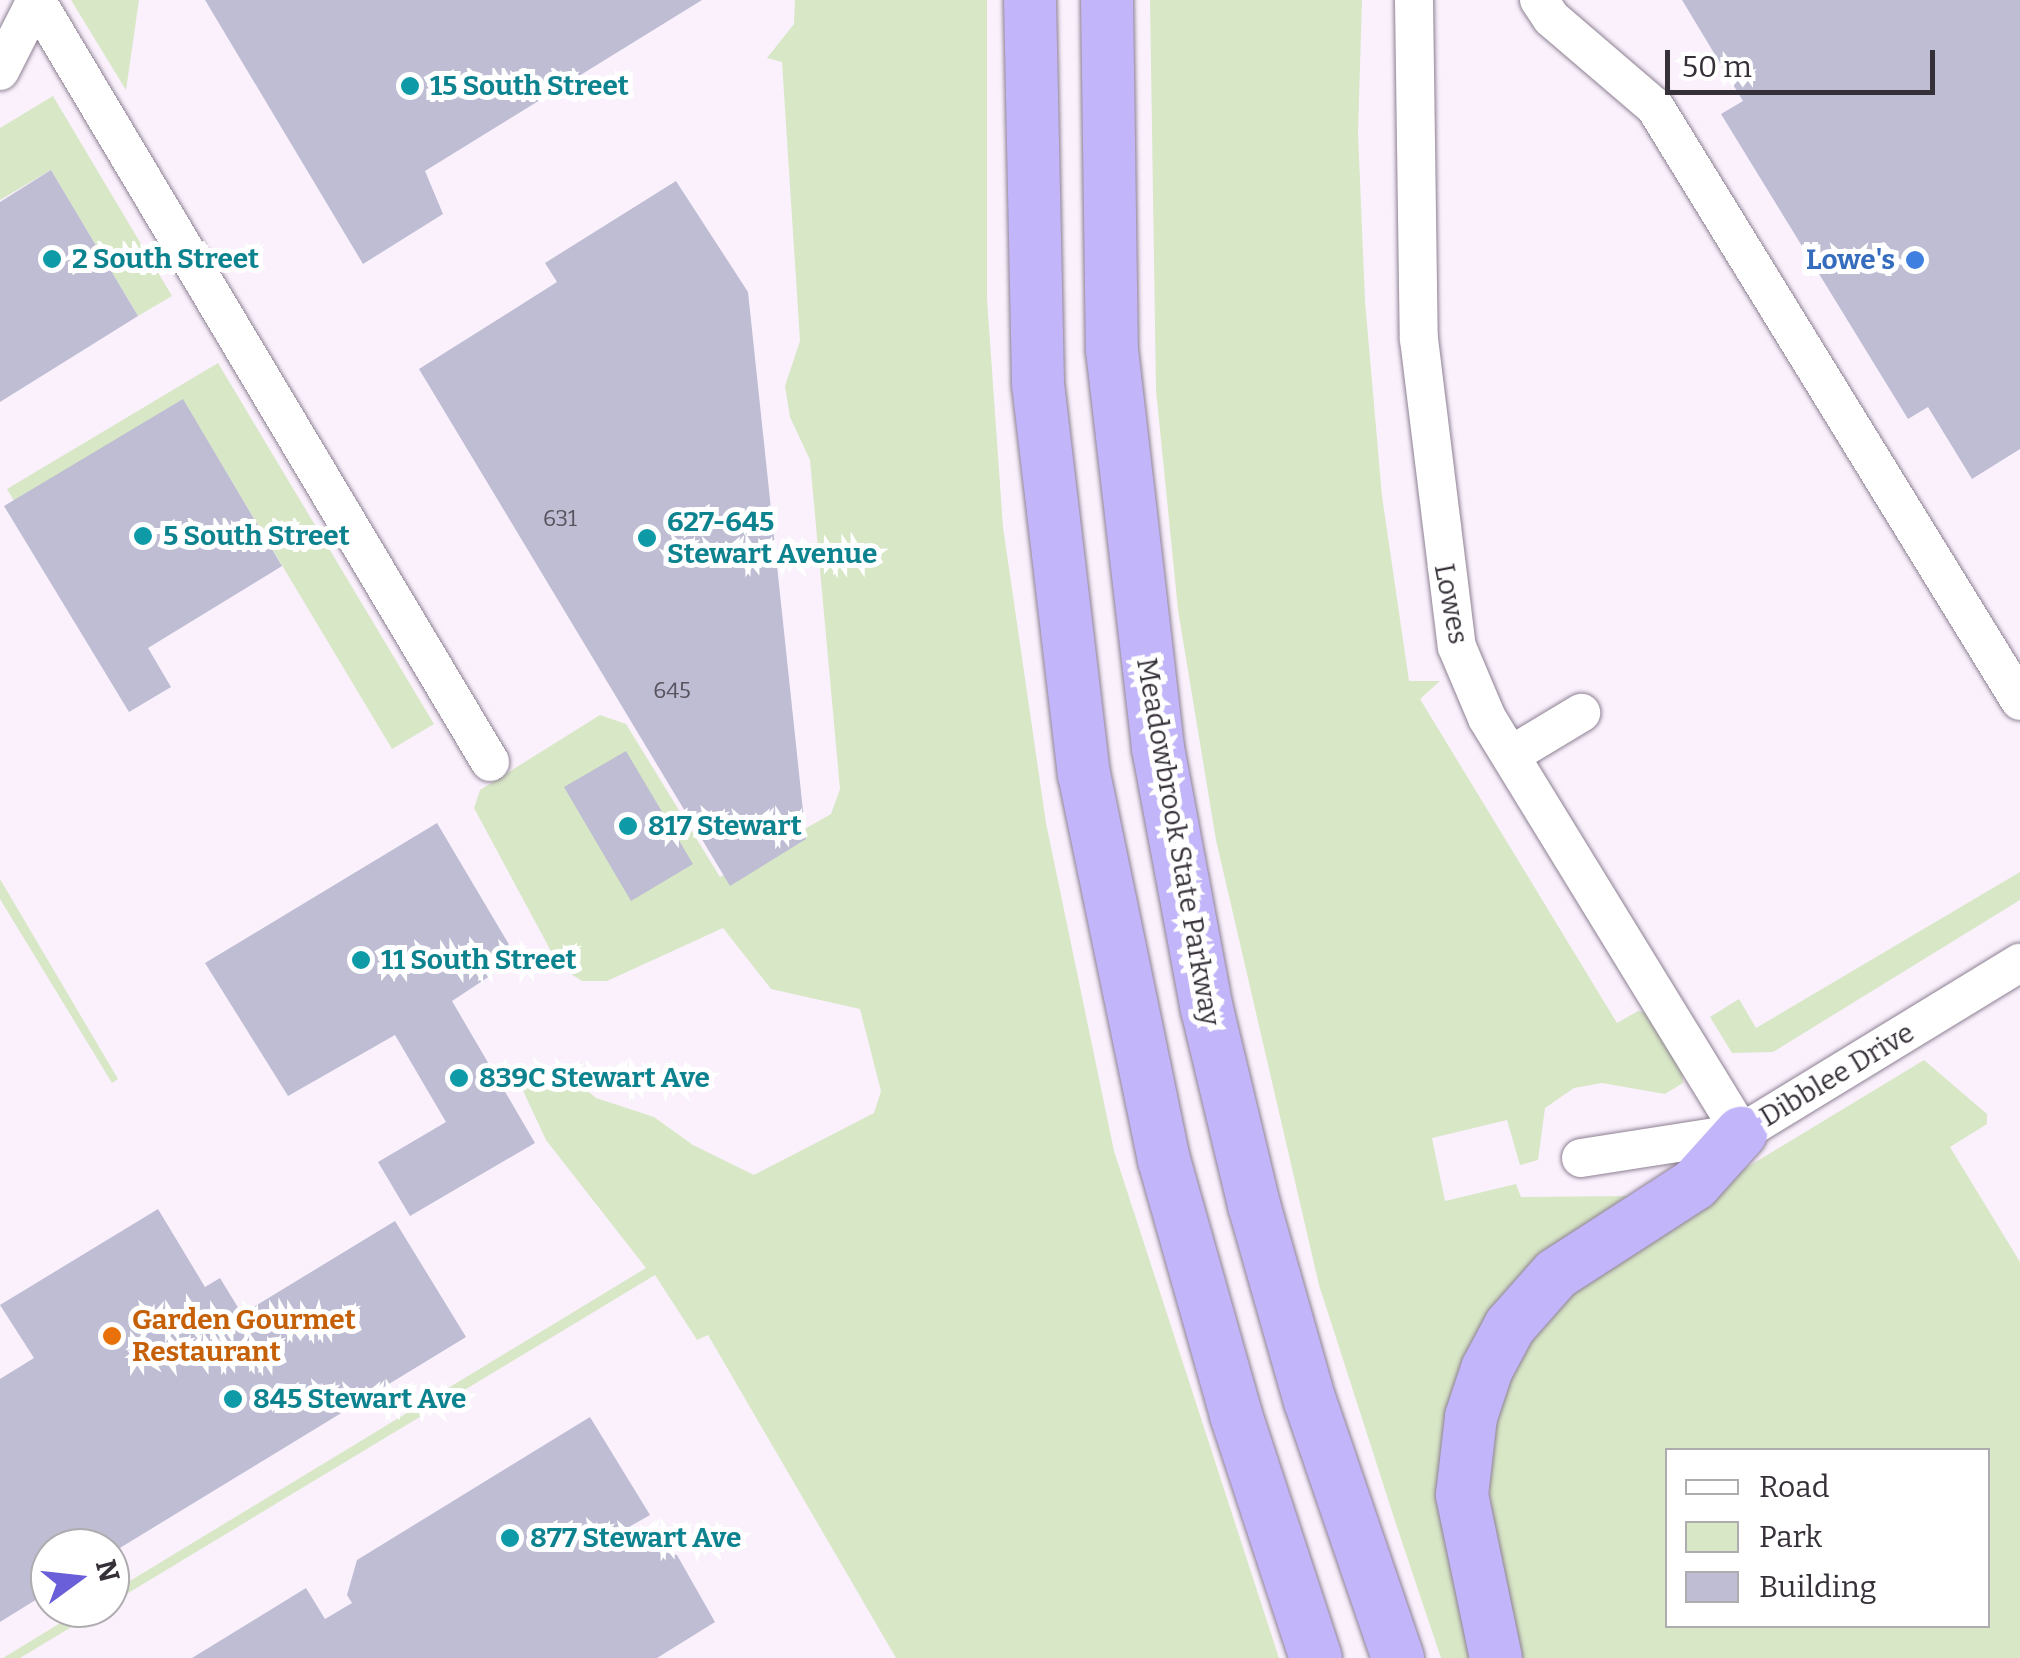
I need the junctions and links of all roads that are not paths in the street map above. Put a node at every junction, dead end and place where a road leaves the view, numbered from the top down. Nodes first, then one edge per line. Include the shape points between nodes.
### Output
1 (36, 0) edge
2 (1030, 0) edge
3 (1107, 0) edge
4 (1414, 0) edge
5 (1539, 0) edge
6 (0, 71) edge
7 (2020, 701) edge
8 (1582, 713) dead end
9 (1511, 755) junction
10 (490, 762) dead end
11 (2020, 963) edge
12 (1741, 1133) junction
13 (1581, 1158) dead end
14 (1316, 1658) edge
15 (1398, 1658) edge
16 (1496, 1658) edge

1 - 6 street
1 - 10 street
2 - 14 highway via 1038,384 1084,774 1164,1160 1236,1415
3 - 15 highway, Meadowbrook State Parkway via 1112,350 1160,764 1254,1205 1310,1400
4 - 9 street, Lowes via 1417,300 1442,566 1464,667
5 - 7 street via 1663,119
8 - 9 street
9 - 12 street, Lowes
11 - 12 street, Dibblee Drive
12 - 13 street, Dibblee Drive
12 - 16 highway via 1695,1184 1556,1274 1524,1306 1492,1358 1471,1417 1462,1495

